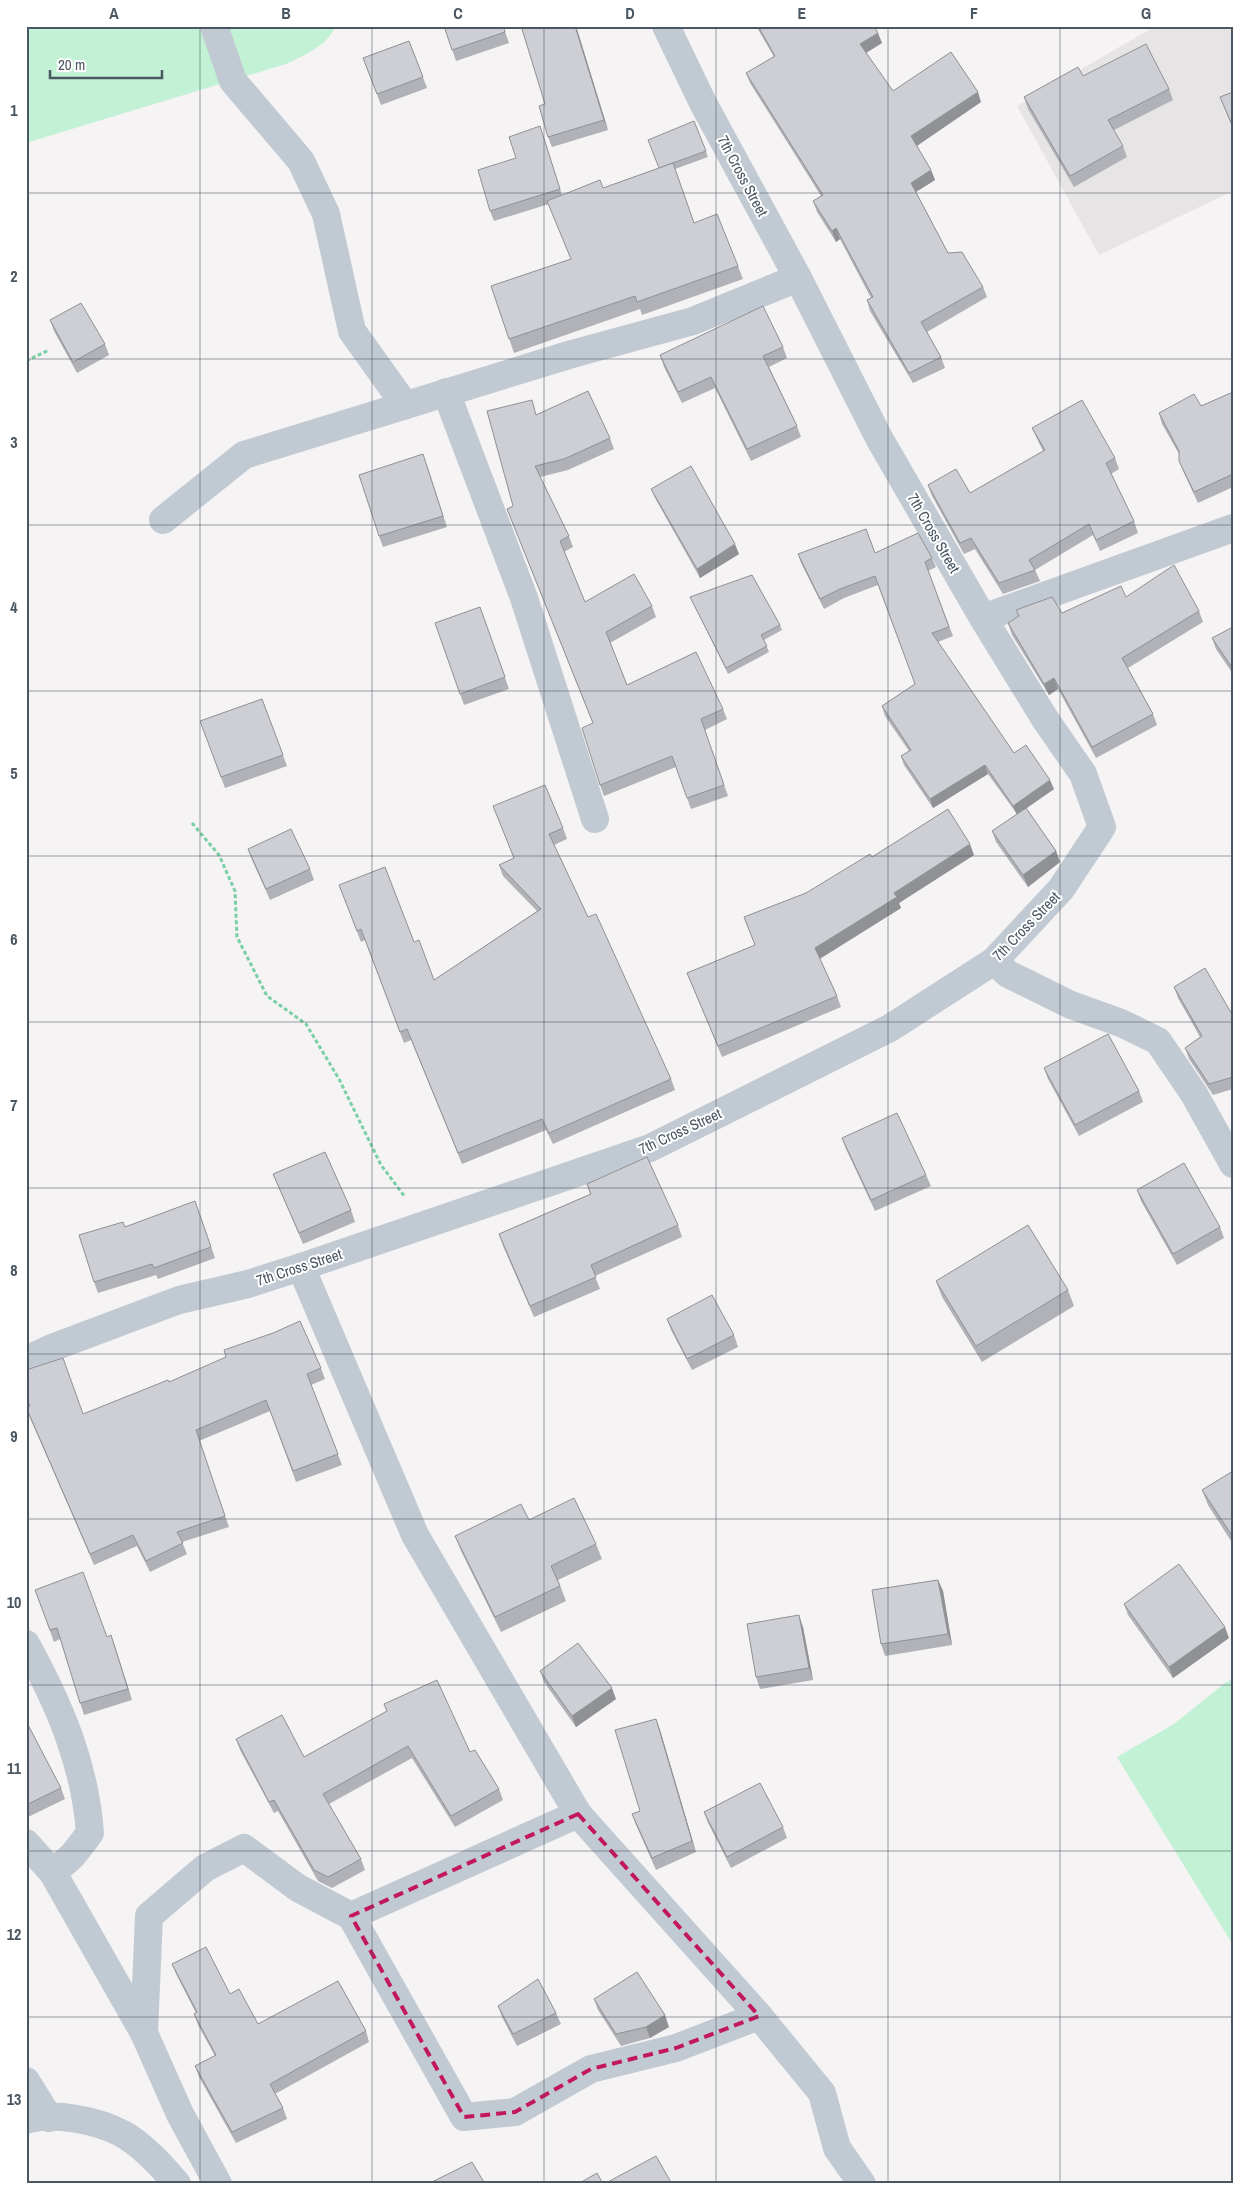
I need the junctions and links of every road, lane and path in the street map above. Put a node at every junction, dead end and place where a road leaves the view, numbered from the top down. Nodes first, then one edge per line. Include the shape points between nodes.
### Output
1 (214, 26) edge
2 (666, 26) edge
3 (798, 278) junction
4 (49, 350) dead end
5 (26, 361) edge
6 (446, 392) junction
7 (405, 405) junction
8 (163, 520) dead end
9 (1233, 528) edge
10 (983, 618) junction
11 (596, 819) dead end
12 (192, 823) dead end
13 (994, 961) junction
14 (1233, 1164) edge
15 (425, 1224) junction
16 (301, 1268) junction
17 (26, 1360) edge
18 (26, 1644) edge
19 (578, 1814) junction
20 (26, 1843) edge
21 (53, 1873) junction
22 (351, 1916) junction
23 (759, 2016) junction
24 (144, 2033) junction
25 (26, 2081) edge
26 (38, 2119) edge
27 (176, 2184) edge
28 (218, 2184) edge
29 (862, 2184) edge

1 - 7 street via 233,81 301,161 326,214 352,331
2 - 3 street, 7th Cross Street
3 - 6 street via 693,321
3 - 10 street, 7th Cross Street via 879,438
4 - 5 path
6 - 7 street
6 - 11 street via 524,598
7 - 8 street via 244,455
9 - 10 street
10 - 13 street, 7th Cross Street via 1083,774 1102,826 1061,889
12 - 15 path via 219,855 235,891 237,937 266,996 306,1024 339,1079 381,1165
13 - 14 street via 1008,974 1071,1005 1158,1041 1194,1094
13 - 15 street, 7th Cross Street via 890,1028 650,1148
15 - 16 street, 7th Cross Street
16 - 17 street, 7th Cross Street via 179,1300
16 - 19 street via 415,1535
18 - 21 street via 73,1743 87,1797 90,1833
19 - 22 street
19 - 23 street
20 - 21 street
21 - 24 street
22 - 23 street via 464,2117 515,2112 591,2069 676,2048
22 - 24 street via 298,1888 244,1848 205,1868 148,1916
23 - 29 street via 822,2093 837,2148
24 - 28 street via 180,2114
25 - 26 street
26 - 27 street via 72,2117 123,2134 159,2163

